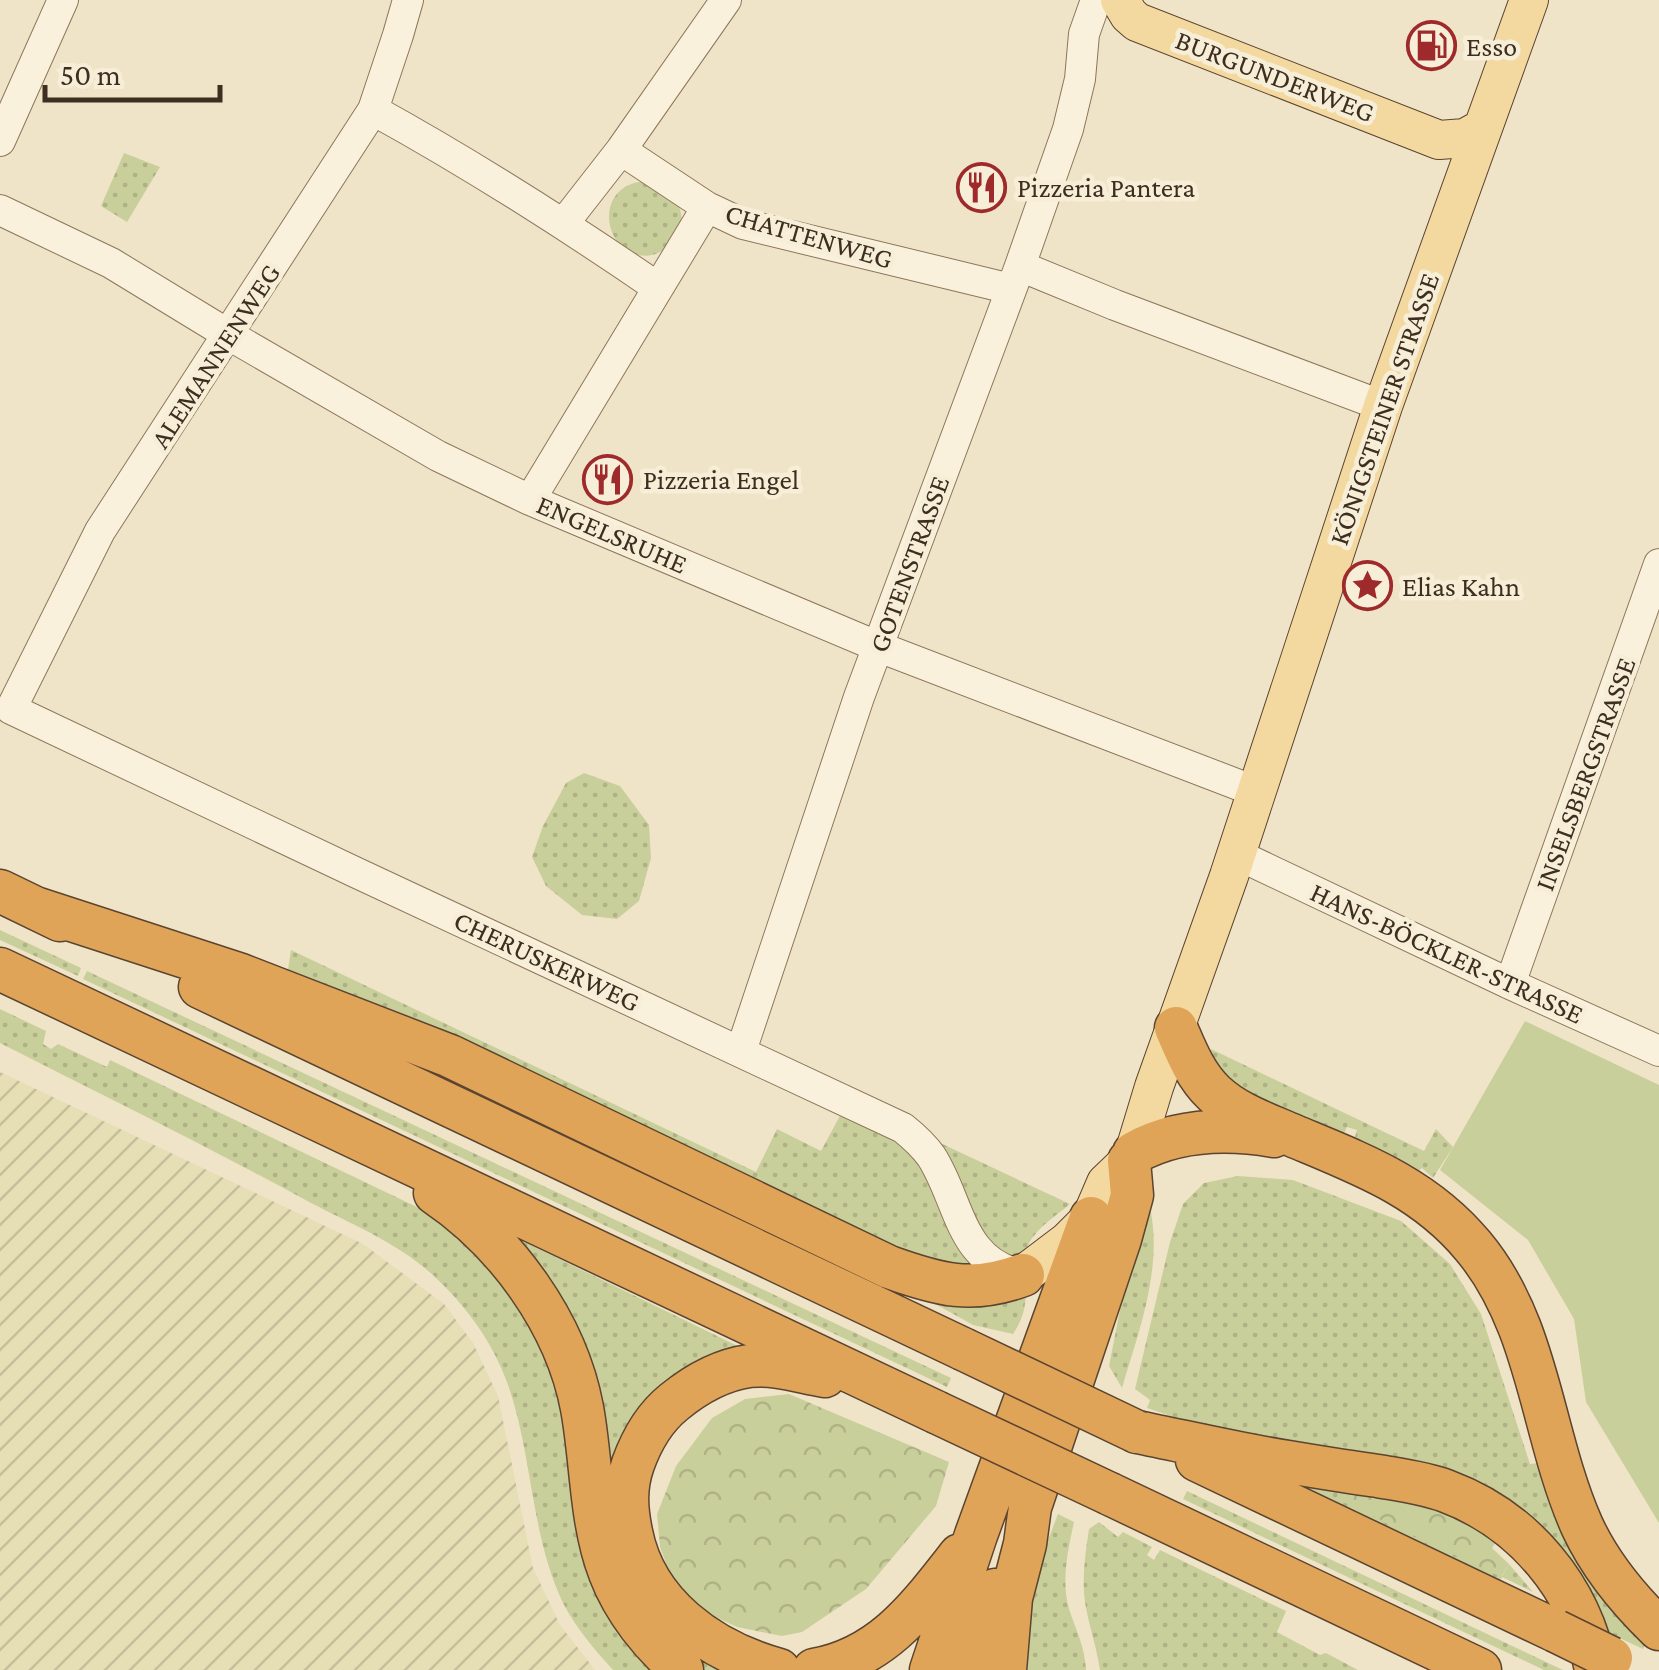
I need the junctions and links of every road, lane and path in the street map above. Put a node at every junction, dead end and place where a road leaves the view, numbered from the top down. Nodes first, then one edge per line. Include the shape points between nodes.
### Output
1 (63, 0) edge
2 (408, 0) edge
3 (726, 0) edge
4 (1096, 0) edge
5 (1529, 0) edge
6 (1129, 11) edge
7 (1080, 79) junction
8 (373, 110) junction
9 (1483, 128) junction
10 (1439, 140) junction
11 (0, 141) edge
12 (622, 150) junction
13 (1462, 185) junction
14 (707, 207) junction
15 (0, 210) edge
16 (564, 223) junction
17 (1015, 277) junction
18 (657, 287) junction
19 (229, 335) junction
20 (1383, 406) junction
21 (530, 500) junction
22 (1659, 564) edge
23 (879, 646) junction
24 (12, 708) joint
25 (1257, 792) junction
26 (1236, 854) junction
27 (18, 900) edge
28 (0, 968) edge
29 (1510, 984) junction
30 (1176, 1028) junction
31 (741, 1051) junction
32 (1659, 1051) edge
33 (339, 1129) junction
34 (1309, 1142) junction
35 (1132, 1157) junction
36 (1092, 1218) junction
37 (1023, 1275) junction
38 (936, 1412) junction
39 (1138, 1432) junction
40 (1030, 1507) junction
41 (976, 1535) junction
42 (1342, 1605) junction
43 (1659, 1629) edge
44 (1615, 1666) edge
45 (682, 1670) edge
46 (778, 1670) edge
47 (814, 1670) edge
48 (931, 1670) edge
49 (967, 1670) edge
50 (1005, 1670) edge
51 (1429, 1670) edge
52 (1480, 1670) edge

1 - 11 street
2 - 8 street, ALEMANNENWEG
3 - 12 street
4 - 7 street, GOTENSTRASSE via 1084,34
5 - 9 main road, KÖNIGSTEINER STRASSE
6 - 7 street, GOTENSTRASSE via 1126,25 1100,41
6 - 10 main road, BURGUNDERWEG
7 - 17 street, GOTENSTRASSE
8 - 16 street
8 - 19 street, ALEMANNENWEG
9 - 10 main road
9 - 13 main road, KÖNIGSTEINER STRASSE
10 - 13 main road
12 - 14 street, CHATTENWEG
12 - 16 street
13 - 20 main road, KÖNIGSTEINER STRASSE
14 - 17 street, CHATTENWEG via 742,224
14 - 18 street
15 - 19 street, ENGELSRUHE via 111,263
16 - 18 street
17 - 20 street, CHATTENWEG via 1116,305
17 - 23 street, GOTENSTRASSE
18 - 21 street
19 - 21 street, ENGELSRUHE via 438,456
19 - 24 street, ALEMANNENWEG via 100,531
20 - 25 main road, KÖNIGSTEINER STRASSE
21 - 23 street, ENGELSRUHE
22 - 29 street, INSELSBERGSTRASSE
23 - 25 street, ENGELSRUHE
23 - 31 street, GOTENSTRASSE
24 - 31 street, CHERUSKERWEG
25 - 26 main road, KÖNIGSTEINER STRASSE
26 - 29 street, HANS-BÖCKLER-STRASSE
26 - 30 main road, KÖNIGSTEINER STRASSE
27 - 37 highway via 241,975 450,1056 889,1267 968,1287
27 - 39 highway, bridge
28 - 33 highway
29 - 32 street, HANS-BÖCKLER-STRASSE
30 - 34 highway via 1214,1093
30 - 35 main road, KÖNIGSTEINER STRASSE
31 - 37 street, CHERUSKERWEG via 912,1135 930,1154 976,1247 1006,1272
33 - 38 highway
33 - 45 highway via 458,1209 533,1294 563,1349 582,1405 610,1573 642,1628
34 - 35 highway via 1201,1132 1157,1142
34 - 43 highway via 1403,1185 1456,1227 1492,1271 1524,1338 1582,1525 1609,1572
35 - 36 main road, KÖNIGSTEINER STRASSE via 1106,1184
35 - 40 highway via 1132,1195 1120,1239
36 - 37 main road, KÖNIGSTEINER STRASSE
36 - 41 highway
38 - 42 highway, bridge
38 - 46 highway via 841,1380 750,1366 698,1384 649,1429 627,1482 627,1514 644,1572 689,1625 748,1662
39 - 44 highway, bridge via 1556,1631
39 - 44 highway via 1407,1481 1477,1505 1529,1542
40 - 49 highway
40 - 50 highway
41 - 47 highway via 894,1631 844,1664
41 - 48 highway
42 - 51 highway
42 - 52 highway

